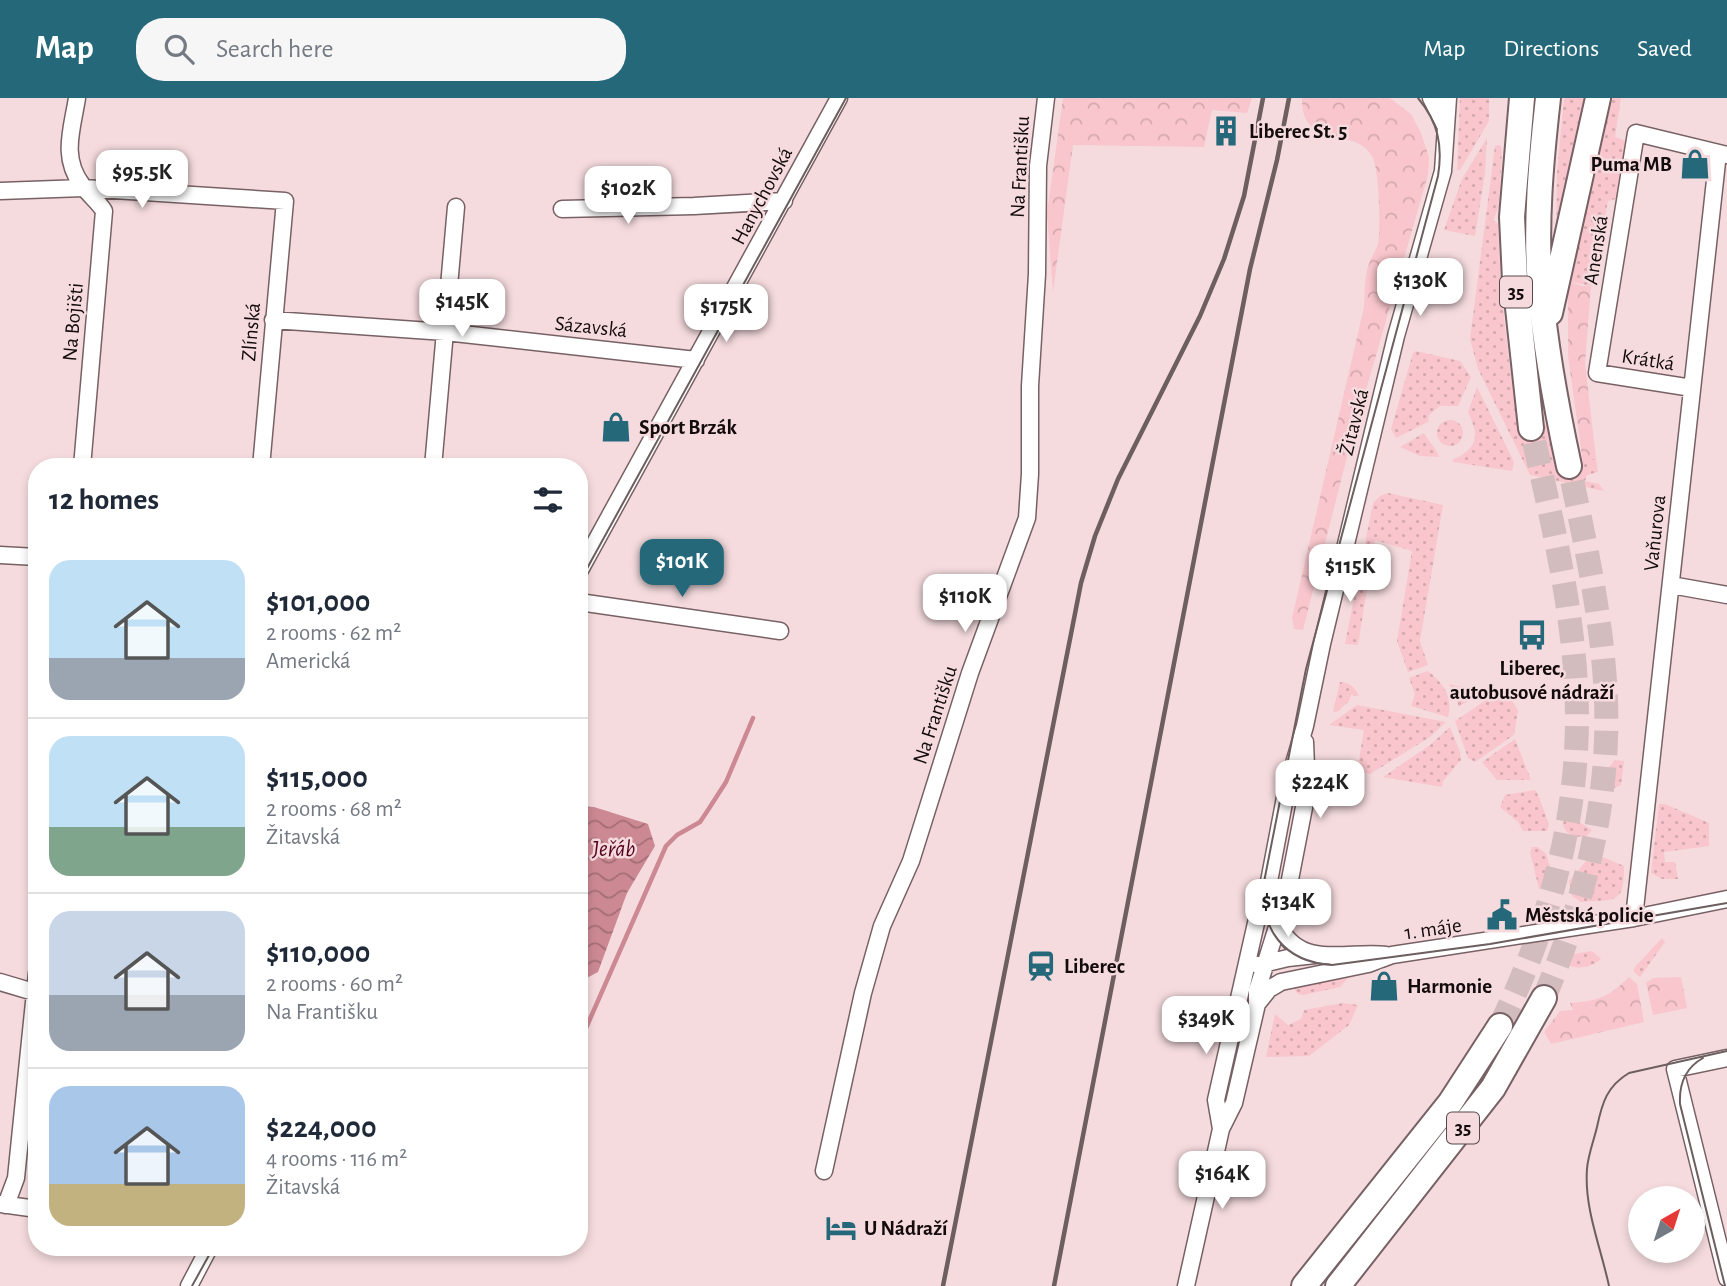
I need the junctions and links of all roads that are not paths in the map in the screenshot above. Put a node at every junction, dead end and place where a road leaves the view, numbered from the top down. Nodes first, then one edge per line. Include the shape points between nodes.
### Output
1 (77, 98) edge
2 (839, 98) edge
3 (1046, 98) edge
4 (1431, 98) edge
5 (1448, 98) edge
6 (1522, 98) edge
7 (1548, 98) edge
8 (1598, 98) edge
9 (1447, 129) junction
10 (1723, 154) edge
11 (83, 188) junction
12 (0, 191) edge
13 (784, 201) junction
14 (456, 207) dead end
15 (562, 208) dead end
16 (273, 320) junction
17 (444, 332) junction
18 (1545, 335) junction
19 (696, 360) junction
20 (1597, 373) joint
21 (1692, 388) junction
22 (1531, 428) tunnel mouth
23 (83, 458) edge
24 (262, 458) edge
25 (434, 458) edge
26 (1569, 466) tunnel mouth
27 (0, 555) edge
28 (588, 556) edge
29 (28, 557) edge
30 (1671, 585) junction
31 (1727, 595) edge
32 (588, 603) edge
33 (780, 631) dead end
34 (1305, 726) junction
35 (1267, 892) junction
36 (1727, 899) edge
37 (1281, 918) junction
38 (1634, 918) junction
39 (1254, 938) junction
40 (1318, 955) junction
41 (1392, 955) junction
42 (1264, 964) junction
43 (1292, 979) junction
44 (0, 982) edge
45 (1241, 985) junction
46 (28, 991) edge
47 (1544, 998) tunnel mouth
48 (1257, 1004) junction
49 (1500, 1026) tunnel mouth
50 (1727, 1058) edge
51 (28, 1067) edge
52 (1221, 1129) junction
53 (824, 1171) dead end
54 (3, 1204) edge
55 (28, 1208) edge
56 (205, 1256) edge
57 (1727, 1278) edge
58 (189, 1286) edge
59 (1186, 1286) edge
60 (1304, 1286) edge
61 (1338, 1286) edge

1 - 11 street, Na Bojišti via 69,146 71,167
2 - 13 street, Hanychovská
3 - 53 street, Na Františku via 1038,166 1027,518 970,673 911,861 882,926
4 - 9 street
5 - 9 street, Žitavská
6 - 22 highway, 35 via 1512,217
7 - 18 highway, 35 via 1539,254
8 - 18 highway
9 - 34 street, Žitavská via 1443,171 1396,336
10 - 20 street, Anenská via 1636,133
10 - 21 street, Vaňurova
11 - 12 street
11 - 16 street, Zlínská via 285,201
11 - 23 street, Na Bojišti via 104,211
13 - 15 street
13 - 19 street, Hanychovská
14 - 17 street
16 - 17 street, Sázavská
16 - 24 street, Zlínská
17 - 19 street, Sázavská
17 - 25 street
18 - 26 highway, 35
19 - 28 street, Hanychovská
20 - 21 street, Krátká
21 - 30 street, Vaňurova
27 - 29 street
30 - 31 street
30 - 38 street, Vaňurova
32 - 33 street
34 - 35 street, Žitavská via 1290,775
34 - 37 street, Žitavská via 1307,792
35 - 37 street, 1. máje
35 - 39 street, Žitavská
36 - 38 street, 1. máje
37 - 40 street, 1. máje via 1300,948
37 - 42 street, Žitavská
38 - 41 street, 1. máje
39 - 42 street via 1254,949
39 - 45 street, Žitavská
40 - 41 street, 1. máje
40 - 42 street, 1. máje
41 - 43 street, 1. máje
42 - 43 street via 1276,975
42 - 45 street via 1247,974
42 - 48 street, Žitavská
43 - 48 street, 1. máje via 1274,985
44 - 46 street
45 - 52 street, Žitavská via 1216,1100
47 - 61 highway, 35 via 1493,1088
48 - 52 street, Žitavská via 1234,1103
49 - 60 highway, 35 via 1450,1103
50 - 57 street via 1675,1069
51 - 54 street via 16,1178
52 - 59 street
54 - 55 street
56 - 58 street

